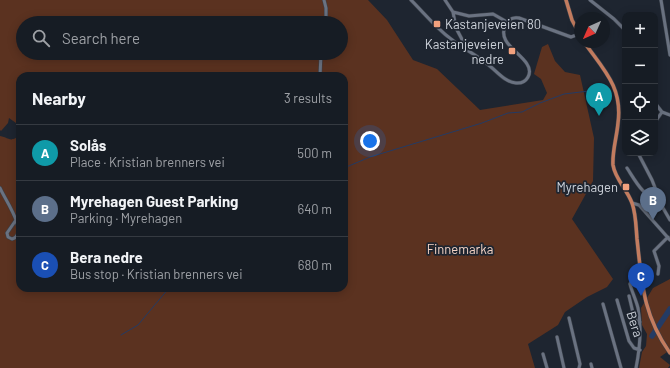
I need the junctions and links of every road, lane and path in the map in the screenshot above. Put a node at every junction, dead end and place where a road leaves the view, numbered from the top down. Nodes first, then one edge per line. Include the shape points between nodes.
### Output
1 (324, 0) edge
2 (445, 0) edge
3 (566, 0) edge
4 (590, 0) edge
5 (661, 0) edge
6 (412, 1) edge
7 (453, 12) junction
8 (326, 16) edge
9 (508, 22) junction
10 (574, 24) edge
11 (622, 27) edge
12 (574, 36) edge
13 (464, 48) junction
14 (589, 48) edge
15 (670, 55) edge
16 (321, 60) edge
17 (320, 72) edge
18 (658, 107) edge
19 (662, 112) junction
20 (670, 115) edge
21 (656, 120) edge
22 (640, 156) edge
23 (627, 168) dead end
24 (0, 188) edge
25 (660, 199) junction
26 (632, 203) junction
27 (16, 220) joint
28 (670, 220) edge
29 (16, 237) edge
30 (669, 238) edge
31 (658, 274) dead end
32 (640, 276) junction
33 (629, 296) dead end
34 (617, 300) dead end
35 (603, 304) dead end
36 (569, 318) dead end
37 (640, 322) junction
38 (557, 337) dead end
39 (640, 350) junction
40 (670, 353) edge
41 (543, 354) dead end
42 (591, 364) dead end
43 (547, 368) edge
44 (564, 368) edge
45 (579, 368) edge
46 (592, 368) edge
47 (621, 368) edge
48 (636, 368) edge

1 - 8 street
2 - 7 street
3 - 10 main road
4 - 11 street
5 - 15 street
6 - 13 street via 439,29
7 - 9 street via 469,16 493,14
7 - 13 street
9 - 12 street via 516,17 565,36
9 - 13 street via 504,31 507,44 528,65 530,72 524,82 505,79
14 - 26 main road via 607,72 616,91 619,116 613,166
16 - 17 street
18 - 19 street
19 - 20 street
19 - 21 street
22 - 25 street
23 - 25 street via 646,194
24 - 27 street
25 - 28 street
26 - 30 street via 639,205
26 - 32 main road
27 - 29 street via 7,233 12,239
30 - 31 street via 654,251 659,266
32 - 37 street, Bera via 633,278 630,284
32 - 40 main road via 655,328
33 - 37 street, Bera via 634,318
34 - 39 street, Bera via 629,341 634,348
35 - 47 street
36 - 45 street
37 - 39 street, Bera
38 - 44 street
39 - 48 street, Bera
41 - 43 street
42 - 46 street

